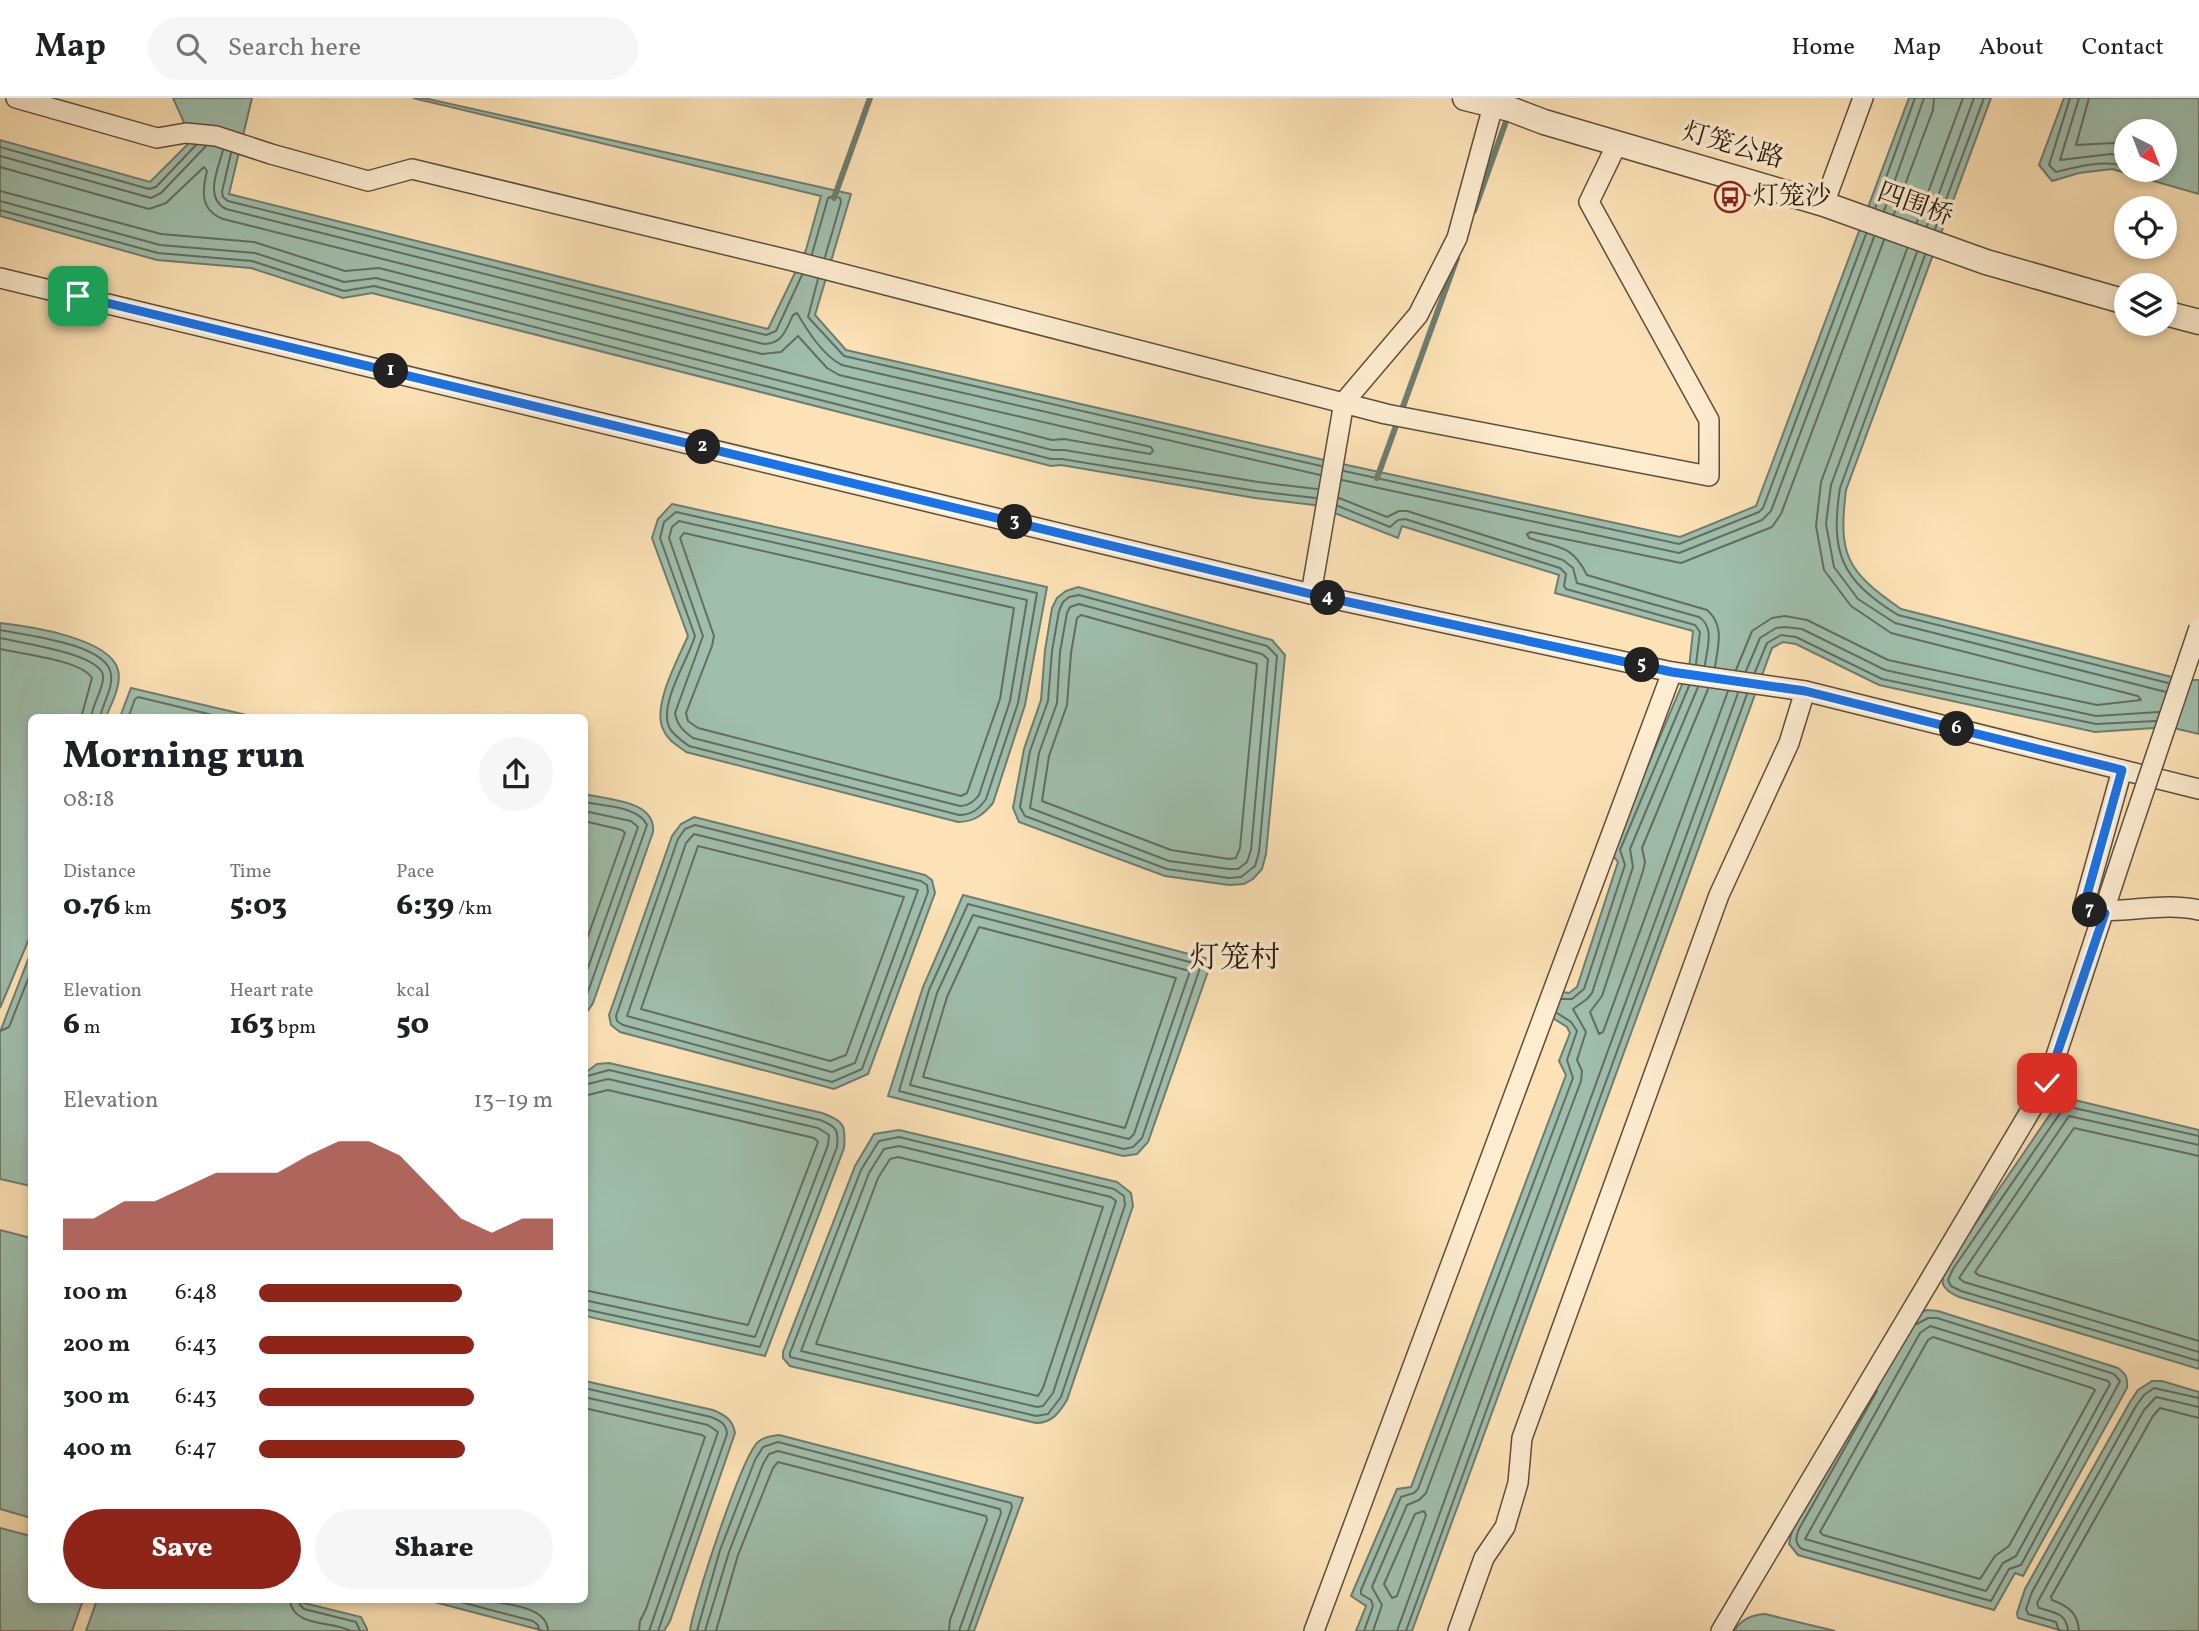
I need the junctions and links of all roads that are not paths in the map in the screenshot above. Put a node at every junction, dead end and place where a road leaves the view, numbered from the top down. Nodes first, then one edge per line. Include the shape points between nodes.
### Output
1 (16, 98) edge
2 (1465, 98) edge
3 (1863, 98) edge
4 (1502, 108) junction
5 (1617, 144) junction
6 (1824, 204) junction
7 (0, 278) edge
8 (2114, 299) edge
9 (2177, 316) edge
10 (2199, 322) edge
11 (1344, 402) junction
12 (1311, 594) junction
13 (2199, 628) edge
14 (1672, 672) junction
15 (1805, 691) junction
16 (2122, 770) junction
17 (2199, 789) edge
18 (2199, 910) edge
19 (2105, 913) junction
20 (1314, 1631) edge
21 (1458, 1631) edge
22 (1720, 1631) edge

1 - 11 street via 157,138 186,133 216,136 368,181 412,169 835,271
2 - 4 street, 灯笼公路
3 - 6 street
4 - 5 street, 灯笼公路
4 - 11 street via 1457,238 1418,315
5 - 6 street, 灯笼公路
5 - 11 street via 1589,202 1709,420 1709,476
6 - 8 street, 四围桥 via 1986,262
7 - 12 street
9 - 10 street
11 - 12 street
12 - 14 street
13 - 19 street, bridge
14 - 15 street
14 - 20 street
15 - 16 street
15 - 21 street via 1789,743 1719,895 1522,1438 1518,1483 1505,1527 1484,1558
16 - 17 street
16 - 19 street via 2083,909
18 - 19 street via 2180,906
19 - 22 street via 2047,1083

